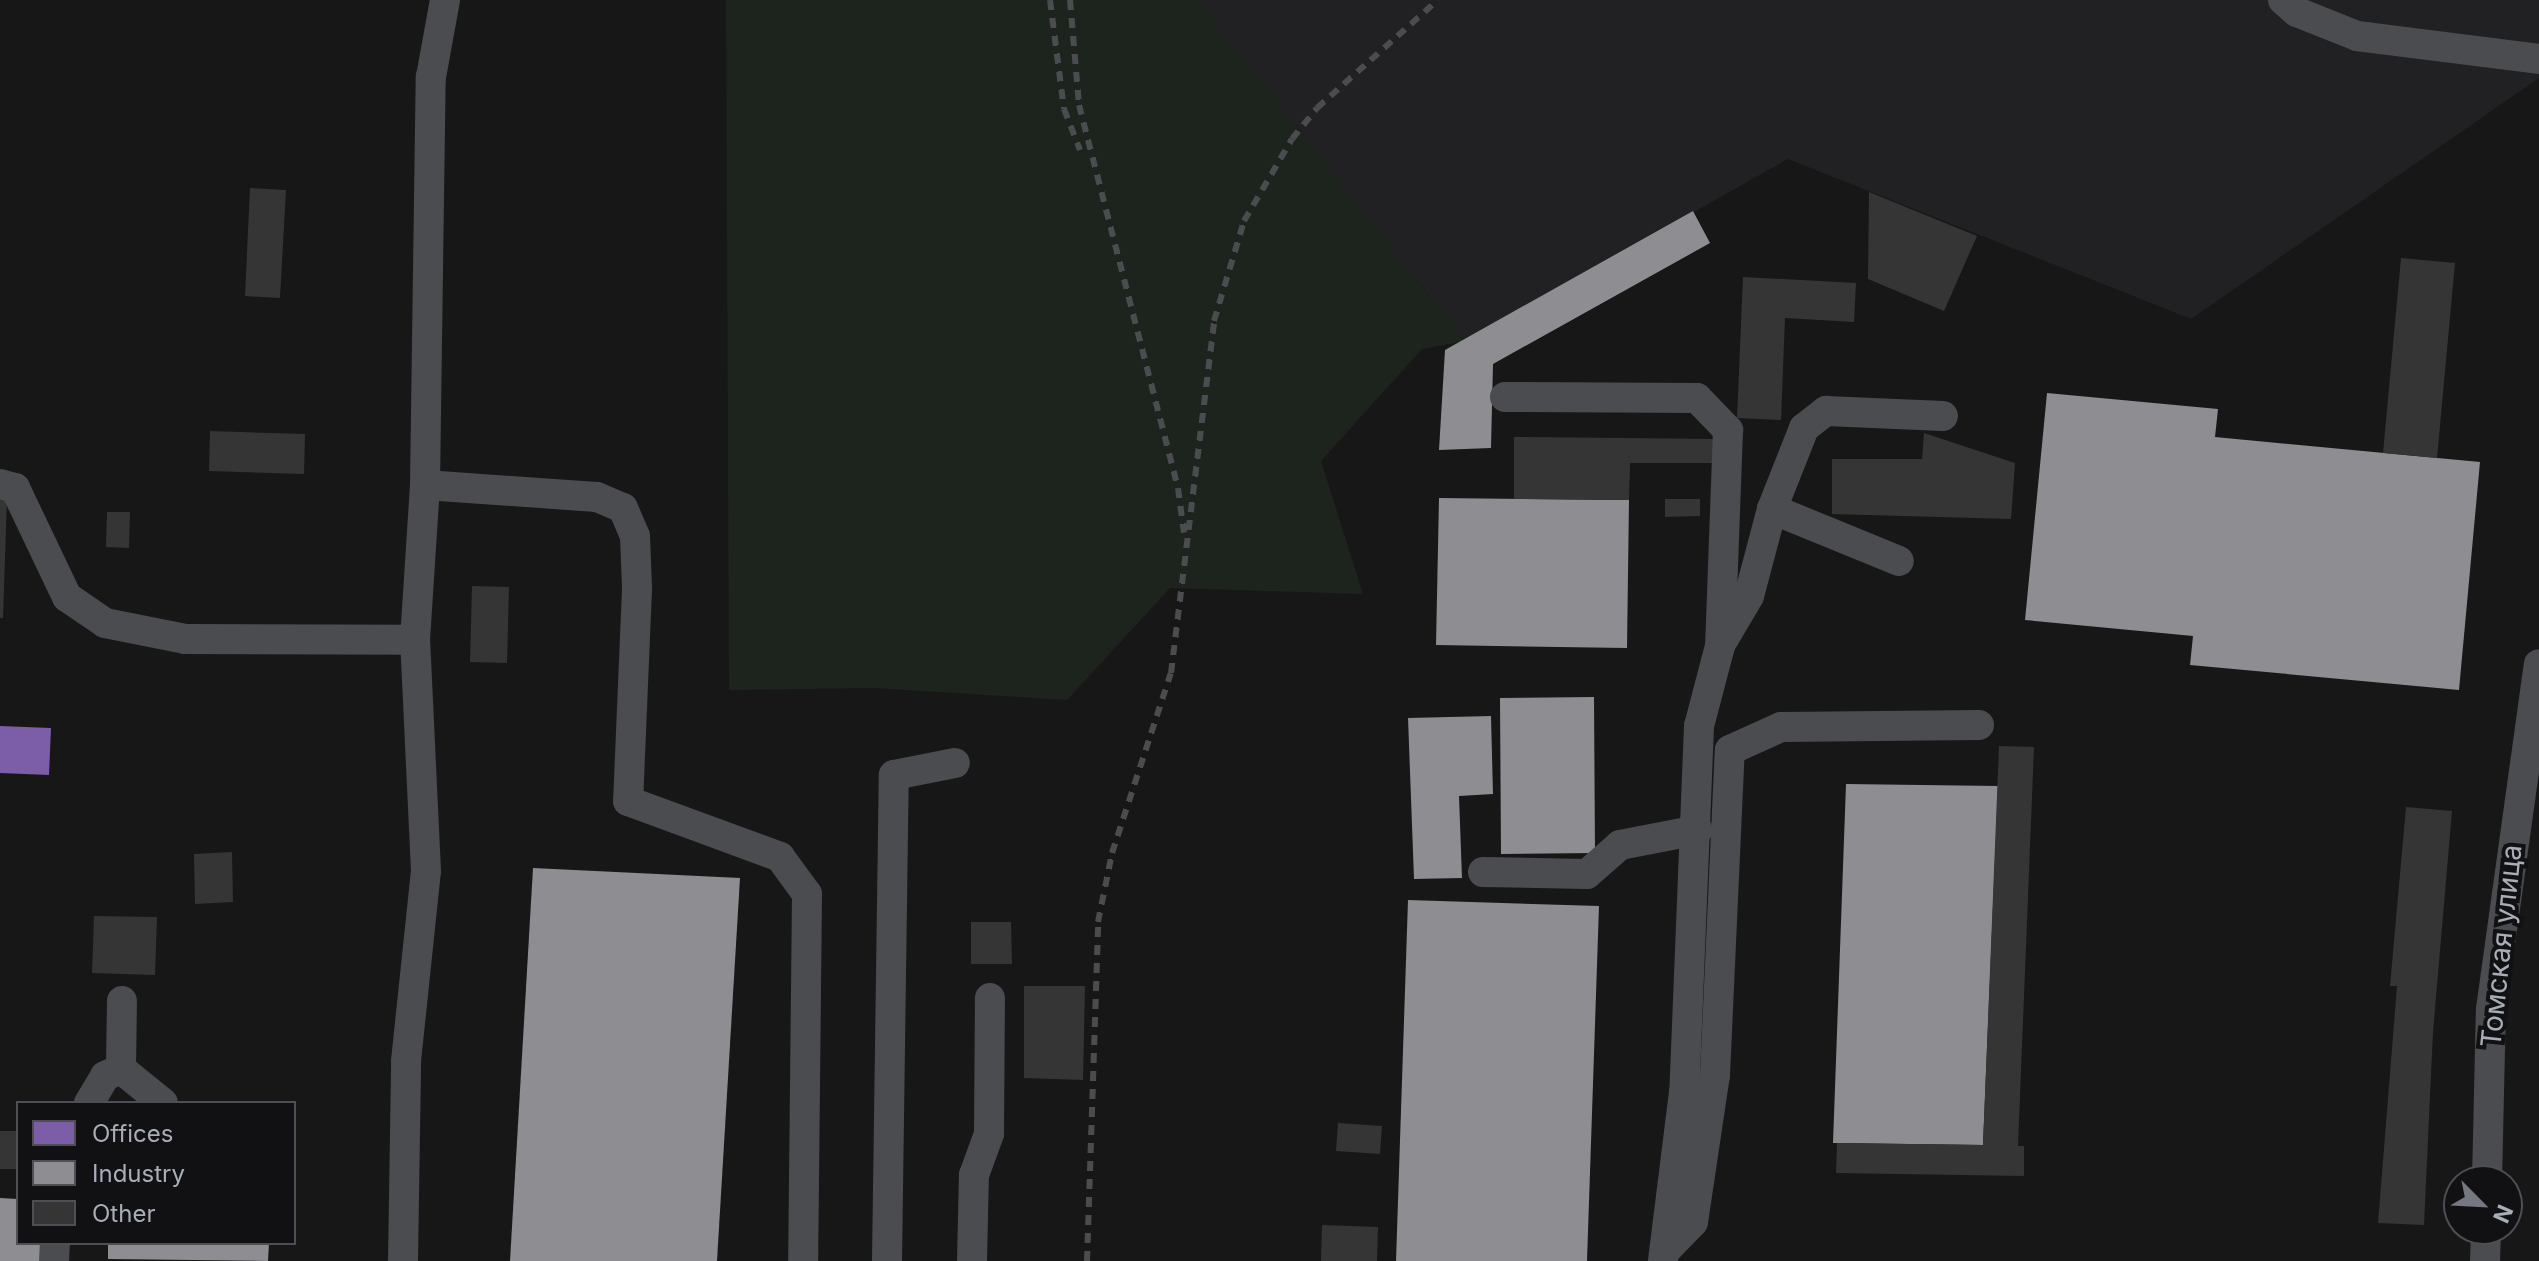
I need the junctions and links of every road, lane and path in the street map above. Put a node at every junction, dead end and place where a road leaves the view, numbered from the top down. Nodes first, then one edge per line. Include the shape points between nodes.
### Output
1 (445, 0) edge
2 (2283, 0) edge
3 (2539, 59) edge
4 (1505, 397) dead end
5 (1943, 416) dead end
6 (0, 484) edge
7 (425, 485) junction
8 (1772, 509) junction
9 (1899, 561) dead end
10 (415, 640) junction
11 (1720, 646) junction
12 (2539, 664) edge
13 (1979, 725) dead end
14 (955, 763) dead end
15 (1698, 830) junction
16 (1483, 872) dead end
17 (990, 998) dead end
18 (122, 1001) dead end
19 (121, 1069) junction
20 (90, 1101) edge
21 (161, 1101) edge
22 (2487, 1165) edge
23 (1664, 1256) edge
24 (403, 1261) edge
25 (803, 1261) edge
26 (887, 1261) edge
27 (972, 1261) edge

1 - 7 street via 431,77
2 - 3 street via 2297,12 2357,36
4 - 11 street via 1697,398 1728,430
5 - 8 street via 1826,411 1804,428
6 - 10 street via 15,488 67,597 105,623 185,639
7 - 10 street
7 - 25 street via 597,497 623,508 635,536 637,589 628,801 780,857 807,894
8 - 9 street
8 - 11 street via 1749,596
10 - 24 street via 426,871 406,1061
11 - 15 street via 1699,726
12 - 22 street, Томская улица via 2491,1009
13 - 23 street via 1781,727 1730,750 1715,1075 1693,1222
14 - 26 street via 894,775
15 - 16 street via 1620,845 1587,874
15 - 23 street via 1684,1092
17 - 27 street via 989,1134 974,1175
18 - 19 street
19 - 20 street via 105,1076
19 - 21 street

